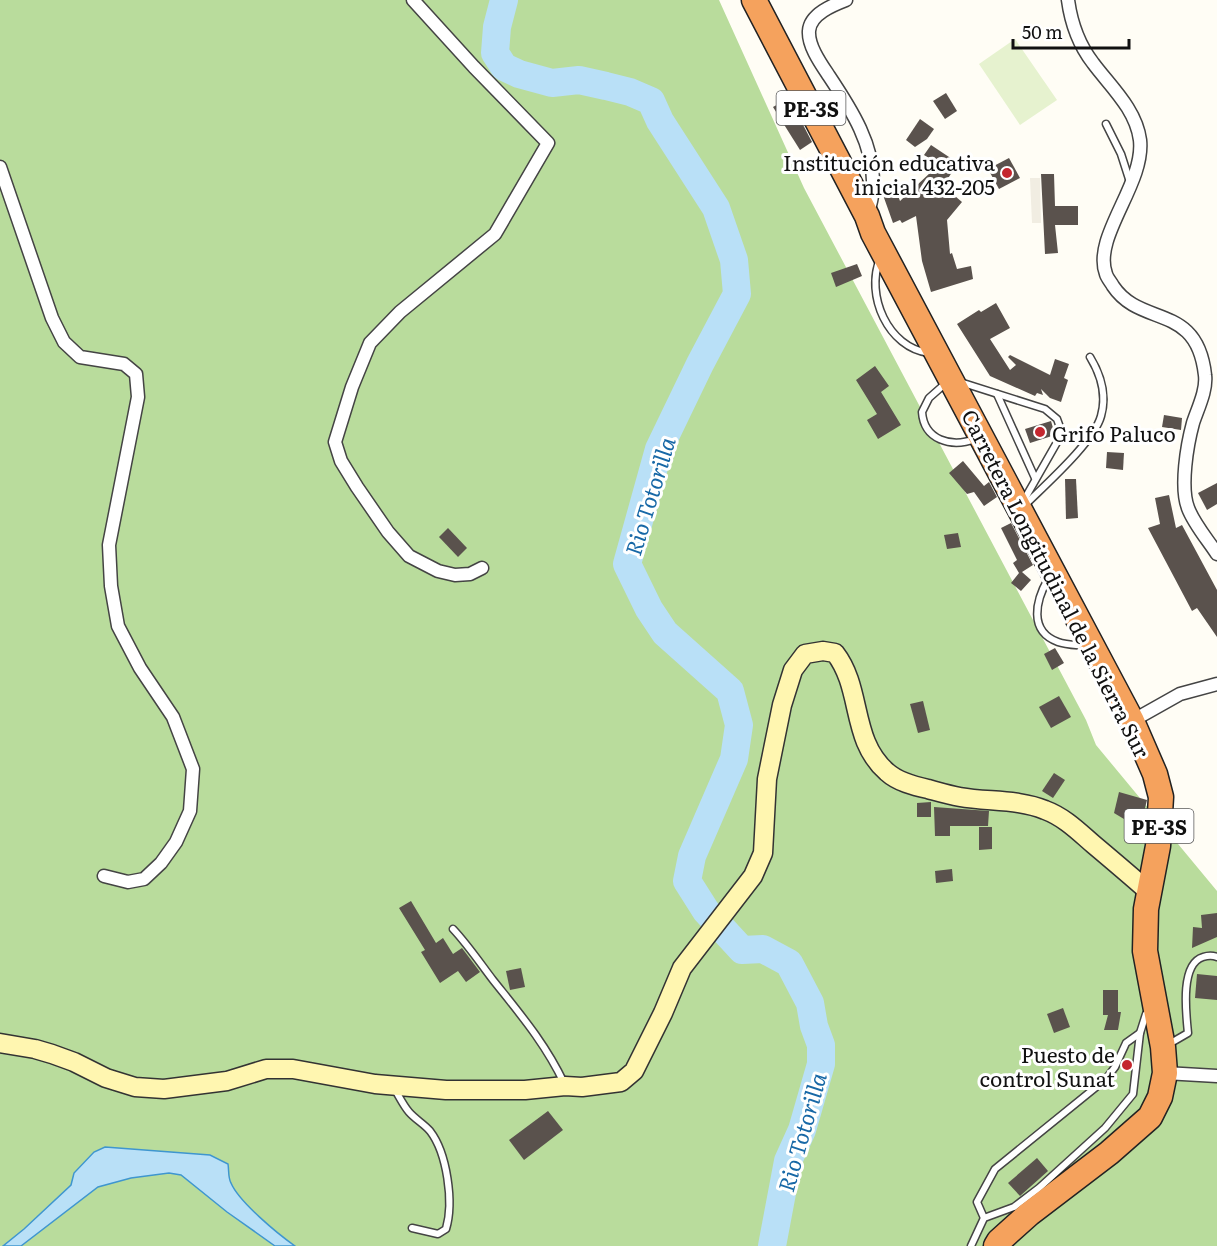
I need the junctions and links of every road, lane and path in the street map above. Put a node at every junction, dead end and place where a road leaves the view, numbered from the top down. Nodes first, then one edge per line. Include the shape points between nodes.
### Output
1 (413, 0) edge
2 (753, 0) edge
3 (846, 0) edge
4 (1068, 0) edge
5 (1106, 124) dead end
6 (0, 167) edge
7 (1131, 185) junction
8 (867, 216) junction
9 (1090, 357) dead end
10 (952, 379) junction
11 (997, 394) junction
12 (981, 436) junction
13 (1035, 478) junction
14 (1020, 510) junction
15 (1217, 554) edge
16 (483, 568) dead end
17 (1053, 570) junction
18 (1093, 647) junction
19 (1217, 684) edge
20 (1132, 721) junction
21 (104, 876) dead end
22 (1149, 892) junction
23 (453, 929) dead end
24 (1217, 957) edge
25 (1156, 1009) junction
26 (1140, 1033) junction
27 (0, 1043) edge
28 (1163, 1047) junction
29 (1165, 1073) junction
30 (1217, 1076) edge
31 (392, 1085) junction
32 (565, 1086) junction
33 (984, 1218) junction
34 (412, 1228) dead end
35 (971, 1246) edge
36 (996, 1246) edge

1 - 16 street via 548,143 495,234 400,312 370,343 335,442 357,487 409,556 455,575
2 - 8 highway, Carretera Longitudinal de la Sierra Sur / PE-3S
3 - 8 street via 814,19 809,40 866,144 873,187
4 - 7 street via 1080,43 1131,113 1140,139
5 - 7 lane
6 - 21 street via 52,318 64,342 81,357 124,364 136,375 138,397 109,545 111,586 118,626 172,717 194,769 190,811 161,863 144,879 128,882
7 - 15 street via 1108,237 1106,274 1118,294 1192,335 1199,348 1204,388 1191,430 1184,496 1189,511
8 - 10 highway, Carretera Longitudinal de la Sierra Sur / PE-3S
9 - 14 lane via 1103,392 1096,427 1069,461
10 - 11 lane
10 - 12 highway, Carretera Longitudinal de la Sierra Sur / PE-3S
10 - 12 lane via 929,398 921,412 926,429 947,442 964,443
11 - 13 lane
11 - 13 lane via 1045,409 1057,419 1060,437
12 - 14 highway, Carretera Longitudinal de la Sierra Sur / PE-3S
13 - 14 lane
14 - 17 highway, Carretera Longitudinal de la Sierra Sur / PE-3S
17 - 18 highway, Carretera Longitudinal de la Sierra Sur / PE-3S
17 - 18 lane via 1038,600 1040,624 1046,635 1059,643
18 - 20 highway, Carretera Longitudinal de la Sierra Sur / PE-3S
19 - 20 street via 1180,694
20 - 22 highway, Carretera Longitudinal de la Sierra Sur / PE-3S via 1161,797 1158,846
22 - 25 highway, Carretera Longitudinal de la Sierra Sur / PE-3S via 1145,951
22 - 32 street via 1070,823 1046,810 959,797 907,784 889,774 876,762 863,739 844,664 835,653 805,654 787,685 767,779 763,853 753,876 682,968 629,1077 613,1084
23 - 32 lane via 526,1020 553,1059
24 - 28 lane via 1200,958 1192,964 1186,980 1188,1033
25 - 26 lane via 1146,1014
25 - 28 highway, Carretera Longitudinal de la Sierra Sur / PE-3S
26 - 33 lane via 1126,1043 1106,1079 995,1169 978,1202
26 - 33 lane via 1133,1094 1105,1128 1014,1207
27 - 31 street via 44,1052 135,1087 186,1087 227,1081 266,1069 293,1069
28 - 29 highway, Carretera Longitudinal de la Sierra Sur / PE-3S
29 - 30 street
29 - 36 highway, Carretera Longitudinal de la Sierra Sur / PE-3S via 1160,1097 1150,1117 1029,1214
31 - 32 street via 446,1090
31 - 34 lane via 409,1112 430,1131 448,1181 450,1216 446,1229 438,1234
33 - 35 lane

